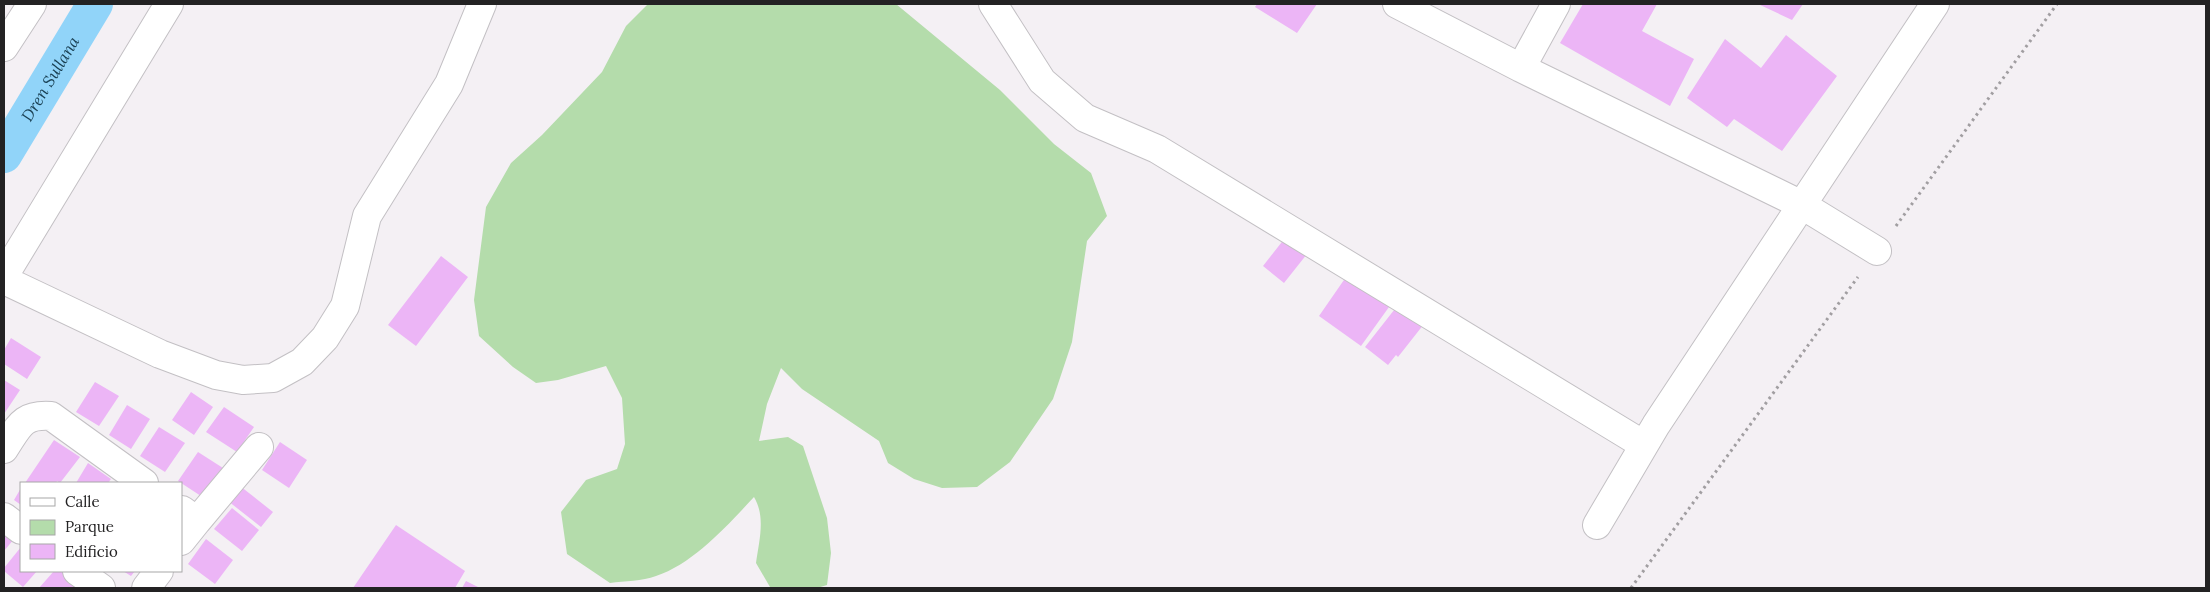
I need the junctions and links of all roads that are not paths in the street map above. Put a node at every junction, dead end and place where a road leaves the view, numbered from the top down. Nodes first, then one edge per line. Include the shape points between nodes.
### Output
1 (32, 4) edge
2 (169, 4) edge
3 (482, 4) edge
4 (993, 4) edge
5 (1397, 4) edge
6 (1556, 4) edge
7 (1934, 4) edge
8 (4, 47) edge
9 (1521, 68) junction
10 (1802, 204) junction
11 (1877, 251) road end
12 (4, 276) edge
13 (4, 280) edge
14 (1644, 445) junction
15 (259, 447) dead end
16 (4, 449) edge
17 (143, 482) edge
18 (4, 517) edge
19 (186, 524) edge
20 (1597, 524) dead end
21 (20, 529) edge
22 (78, 572) edge
23 (158, 572) edge
24 (101, 588) edge
25 (146, 588) edge

1 - 8 street
2 - 12 street
3 - 13 street via 449,84 367,216 345,306 325,338 302,362 273,378 244,380 216,375 160,354
4 - 14 street via 1042,81 1085,118 1157,149
5 - 9 street
6 - 9 street
7 - 10 street
9 - 10 street
10 - 11 street
10 - 14 street
14 - 20 street
15 - 19 street
16 - 17 street via 23,421 36,415 51,416
18 - 21 street
22 - 24 street
23 - 25 street

